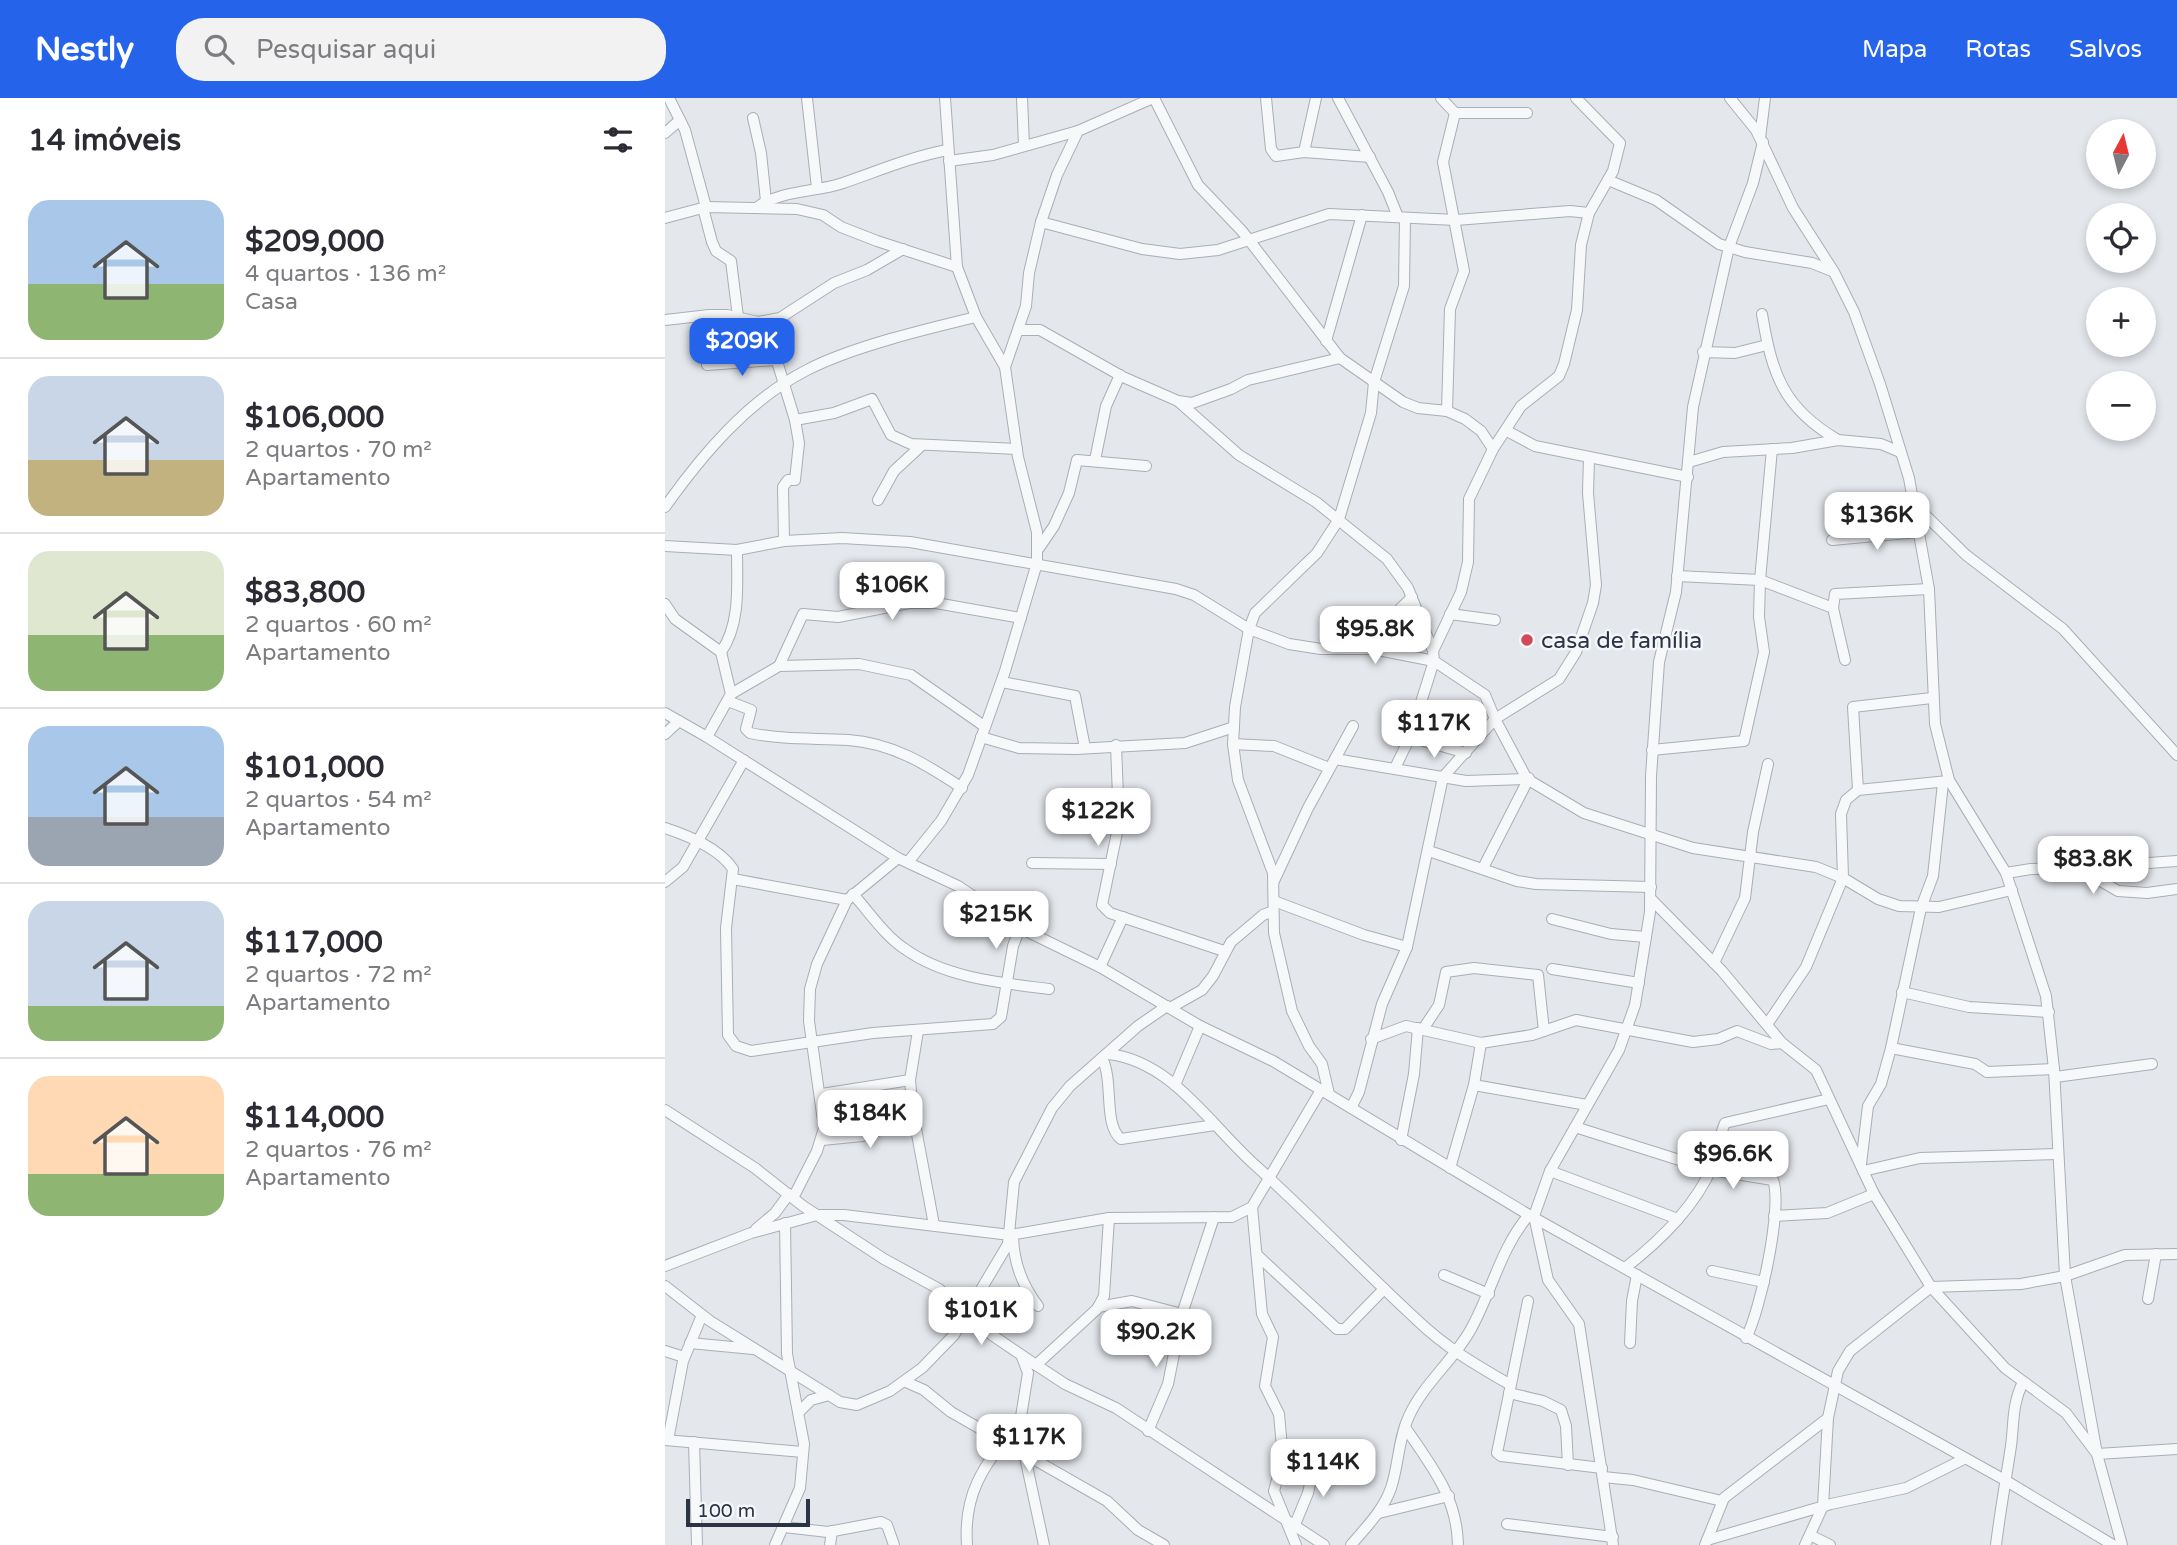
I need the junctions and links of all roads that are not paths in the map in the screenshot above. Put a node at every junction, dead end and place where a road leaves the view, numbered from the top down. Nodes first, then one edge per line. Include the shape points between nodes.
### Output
1 (807, 98) edge
2 (944, 98) edge
3 (1023, 98) edge
4 (1154, 98) edge
5 (1266, 98) edge
6 (1316, 98) edge
7 (1338, 98) edge
8 (1441, 98) edge
9 (1576, 98) edge
10 (1730, 98) edge
11 (1765, 98) edge
12 (673, 99) edge
13 (1455, 113) junction
14 (1527, 113) dead end
15 (753, 118) dead end
16 (680, 120) junction
17 (1078, 131) junction
18 (665, 133) edge
19 (1761, 140) junction
20 (1024, 145) junction
21 (1304, 152) junction
22 (948, 155) junction
23 (1370, 157) junction
24 (1608, 180) junction
25 (817, 188) junction
26 (769, 203) junction
27 (705, 208) junction
28 (1589, 213) junction
29 (1362, 215) junction
30 (1401, 217) junction
31 (665, 218) edge
32 (1456, 220) junction
33 (1041, 222) junction
34 (1247, 238) junction
35 (1729, 247) junction
36 (903, 249) junction
37 (957, 267) junction
38 (1834, 272) junction
39 (1026, 306) junction
40 (1762, 314) dead end
41 (738, 317) junction
42 (975, 317) junction
43 (665, 320) edge
44 (765, 322) junction
45 (1018, 330) junction
46 (1040, 330) junction
47 (1326, 341) junction
48 (1767, 345) junction
49 (1703, 352) junction
50 (1340, 358) junction
51 (775, 360) junction
52 (707, 365) dead end
53 (1005, 367) junction
54 (1120, 376) junction
55 (1374, 382) junction
56 (783, 386) junction
57 (1178, 401) junction
58 (1447, 411) junction
59 (796, 420) junction
60 (1818, 428) junction
61 (1893, 429) junction
62 (1507, 431) junction
63 (1838, 440) junction
64 (922, 444) junction
65 (1881, 444) junction
66 (1812, 445) junction
67 (1017, 449) junction
68 (1493, 449) junction
69 (1772, 449) junction
70 (1900, 452) junction
71 (1589, 458) junction
72 (1095, 460) junction
73 (1689, 462) junction
74 (1146, 466) dead end
75 (1688, 477) junction
76 (878, 500) dead end
77 (1915, 505) junction
78 (665, 507) edge
79 (1339, 519) junction
80 (1918, 533) junction
81 (1832, 540) dead end
82 (784, 541) junction
83 (665, 546) edge
84 (1039, 548) junction
85 (737, 550) junction
86 (1037, 563) junction
87 (1677, 576) junction
88 (1760, 580) junction
89 (1929, 589) junction
90 (1412, 597) junction
91 (665, 604) edge
92 (1833, 608) junction
93 (1450, 614) junction
94 (1021, 618) junction
95 (1495, 620) dead end
96 (1249, 629) junction
97 (1373, 649) junction
98 (722, 652) junction
99 (1434, 656) junction
100 (1845, 660) dead end
101 (779, 666) junction
102 (1002, 682) junction
103 (730, 697) junction
104 (1932, 698) junction
105 (665, 713) edge
106 (1495, 719) junction
107 (679, 721) junction
108 (1353, 726) dead end
109 (1234, 727) junction
110 (983, 731) junction
111 (665, 734) edge
112 (708, 737) junction
113 (1410, 737) junction
114 (1234, 744) junction
115 (1116, 745) junction
116 (1084, 748) junction
117 (1653, 750) junction
118 (1466, 753) junction
119 (2177, 755) edge
120 (744, 760) junction
121 (1332, 764) junction
122 (1767, 764) dead end
123 (1395, 768) junction
124 (1443, 777) junction
125 (1528, 778) junction
126 (1946, 782) junction
127 (962, 788) junction
128 (1858, 789) junction
129 (665, 828) edge
130 (1651, 833) junction
131 (698, 841) junction
132 (1429, 851) junction
133 (1749, 858) junction
134 (903, 860) junction
135 (2177, 861) edge
136 (1032, 863) dead end
137 (1111, 864) junction
138 (1483, 868) junction
139 (2078, 868) junction
140 (2006, 873) junction
141 (1843, 878) junction
142 (733, 879) junction
143 (1274, 881) junction
144 (665, 882) edge
145 (2177, 889) edge
146 (2012, 890) junction
147 (1651, 893) junction
148 (850, 897) junction
149 (1273, 906) junction
150 (1921, 908) junction
151 (1123, 917) junction
152 (1552, 919) dead end
153 (1020, 928) junction
154 (1646, 937) junction
155 (1407, 947) junction
156 (1224, 951) junction
157 (1714, 963) junction
158 (1100, 967) junction
159 (1552, 969) dead end
160 (1006, 983) junction
161 (1639, 983) junction
162 (1049, 989) dead end
163 (1902, 992) junction
164 (1168, 1007) junction
165 (2049, 1012) junction
166 (1768, 1023) junction
167 (1200, 1026) junction
168 (1420, 1028) junction
169 (1629, 1029) junction
170 (918, 1031) junction
171 (1544, 1031) junction
172 (1371, 1039) junction
173 (1481, 1043) junction
174 (1782, 1043) junction
175 (811, 1044) junction
176 (1891, 1048) junction
177 (1105, 1056) junction
178 (2152, 1064) dead end
179 (2055, 1073) junction
180 (910, 1080) junction
181 (1175, 1085) junction
182 (1474, 1085) junction
183 (1325, 1092) junction
184 (822, 1094) junction
185 (1829, 1100) junction
186 (1587, 1105) junction
187 (1351, 1108) junction
188 (665, 1110) edge
189 (915, 1124) junction
190 (1215, 1125) junction
191 (1576, 1127) junction
192 (821, 1140) junction
193 (1401, 1140) junction
194 (2057, 1154) junction
195 (1450, 1168) junction
196 (1862, 1168) junction
197 (1711, 1170) junction
198 (1550, 1171) junction
199 (1268, 1176) junction
200 (1874, 1194) junction
201 (791, 1196) junction
202 (1252, 1207) junction
203 (817, 1215) junction
204 (1531, 1215) junction
205 (1774, 1216) junction
206 (1214, 1217) junction
207 (1109, 1218) junction
208 (1678, 1219) junction
209 (785, 1223) junction
210 (934, 1225) junction
211 (751, 1233) junction
212 (1011, 1235) junction
213 (2156, 1254) junction
214 (2177, 1254) edge
215 (1257, 1255) junction
216 (665, 1266) edge
217 (1625, 1268) junction
218 (1712, 1271) dead end
219 (1444, 1275) dead end
220 (1637, 1275) junction
221 (2065, 1276) junction
222 (1764, 1282) junction
223 (665, 1286) edge
224 (1931, 1287) junction
225 (1384, 1289) junction
226 (1489, 1294) junction
227 (2148, 1299) dead end
228 (1528, 1301) dead end
229 (1038, 1306) dead end
230 (1098, 1307) junction
231 (967, 1312) junction
232 (1182, 1314) junction
233 (702, 1315) junction
234 (1746, 1338) junction
235 (690, 1343) junction
236 (1630, 1343) dead end
237 (754, 1349) junction
238 (665, 1351) edge
239 (1018, 1352) junction
240 (1453, 1352) junction
241 (684, 1357) junction
242 (1036, 1365) junction
243 (790, 1371) junction
244 (906, 1382) junction
245 (2023, 1382) junction
246 (1835, 1386) junction
247 (1509, 1389) junction
248 (829, 1395) junction
249 (800, 1411) junction
250 (1828, 1418) junction
251 (1019, 1421) junction
252 (1405, 1427) junction
253 (1148, 1431) junction
254 (667, 1440) edge
255 (694, 1442) junction
256 (1003, 1442) junction
257 (2177, 1450) edge
258 (803, 1452) junction
259 (1024, 1453) junction
260 (2097, 1454) junction
261 (1964, 1459) junction
262 (1315, 1461) dead end
263 (1568, 1465) junction
264 (1602, 1472) junction
265 (2003, 1479) junction
266 (1449, 1496) junction
267 (1722, 1502) junction
268 (1823, 1506) junction
269 (1379, 1513) junction
270 (1507, 1524) dead end
271 (1291, 1525) junction
272 (784, 1527) junction
273 (832, 1531) junction
274 (1613, 1541) edge
275 (1808, 1541) edge
276 (1706, 1542) edge
277 (697, 1545) edge
278 (775, 1545) edge
279 (831, 1545) edge
280 (894, 1545) edge
281 (967, 1545) edge
282 (1044, 1545) edge
283 (1164, 1545) edge
284 (1296, 1545) edge
285 (1324, 1545) edge
286 (1351, 1545) edge
287 (1458, 1545) edge
288 (1830, 1545) edge
289 (1996, 1545) edge
290 (2113, 1545) edge
291 (2122, 1545) edge

1 - 25 street
2 - 22 street
3 - 20 street
4 - 17 street
4 - 34 street via 1198,185
5 - 21 street via 1273,154
6 - 21 street
7 - 23 street
8 - 13 street
9 - 24 street via 1620,143
10 - 19 street
11 - 19 street
12 - 16 street
13 - 14 street
13 - 32 street via 1443,162
15 - 26 street
16 - 18 street
16 - 27 street
17 - 20 street
17 - 33 street
19 - 35 street via 1753,183
19 - 38 street via 1793,208
20 - 22 street via 993,155
21 - 23 street
22 - 25 street via 895,163
22 - 37 street
23 - 30 street
24 - 28 street
24 - 35 street via 1656,200 1704,236
25 - 26 street
26 - 27 street
26 - 36 street via 823,215 841,227
27 - 31 street
27 - 41 street via 716,251 731,261
28 - 32 street
28 - 62 street via 1581,245 1577,310 1564,364 1559,376 1521,406
29 - 30 street
29 - 34 street via 1329,214
29 - 47 street
30 - 32 street
30 - 55 street via 1404,286
32 - 58 street via 1464,271 1450,309
33 - 34 street via 1161,253 1200,253
33 - 39 street
34 - 47 street
35 - 38 street via 1812,263
35 - 49 street
36 - 37 street
36 - 44 street
37 - 42 street
38 - 61 street via 1870,353
39 - 45 street
39 - 46 street
40 - 48 street
41 - 43 street
41 - 44 street
42 - 53 street
42 - 56 street via 822,363
44 - 51 street
45 - 46 street
45 - 53 street
46 - 54 street
47 - 50 street
48 - 49 street via 1735,353
48 - 60 street via 1790,402
49 - 73 street
50 - 55 street
50 - 57 street via 1248,380 1192,403
51 - 52 street
51 - 56 street
53 - 67 street
54 - 57 street
54 - 72 street via 1106,406
55 - 58 street via 1418,408
55 - 79 street via 1371,413
56 - 59 street
56 - 78 street via 709,450
57 - 79 street via 1239,454
58 - 68 street via 1475,426
59 - 64 street via 872,398 891,435
59 - 82 street via 799,451 795,480 783,486
60 - 63 street
60 - 66 street
61 - 65 street
61 - 70 street
62 - 68 street
62 - 71 street via 1535,446
63 - 65 street
63 - 66 street
64 - 67 street
64 - 76 street via 894,471
65 - 70 street
66 - 69 street
67 - 84 street
68 - 93 street via 1469,499 1468,562
69 - 73 street via 1723,452
69 - 88 street
70 - 77 street
71 - 75 street
71 - 106 street via 1596,585 1576,652 1551,687
72 - 74 street
72 - 84 street via 1076,462 1069,493
73 - 75 street
75 - 87 street
77 - 80 street
77 - 119 street via 1966,555 2063,629
79 - 90 street via 1387,559
79 - 96 street via 1317,553 1264,602
80 - 81 street
80 - 89 street
82 - 85 street
82 - 86 street via 897,541
83 - 85 street
84 - 86 street
85 - 98 street via 736,607
86 - 94 street
86 - 96 street via 1176,589
87 - 88 street
87 - 117 street via 1659,662
88 - 92 street
88 - 117 street via 1764,652 1744,741
89 - 92 street via 1838,593
89 - 104 street
90 - 97 street via 1394,613
90 - 99 street
91 - 98 street via 681,624
92 - 100 street
93 - 95 street
93 - 99 street
94 - 101 street via 936,603 909,603 838,617 803,614
94 - 102 street
96 - 97 street via 1304,647
96 - 109 street
97 - 99 street
98 - 103 street
99 - 106 street via 1485,695
99 - 113 street
101 - 103 street
101 - 110 street via 859,664 896,669 926,682
102 - 110 street
102 - 116 street via 1075,696
103 - 112 street
103 - 127 street via 751,709 746,729 750,733 876,745 922,761
104 - 126 street
104 - 128 street via 1853,707
105 - 107 street
106 - 118 street
106 - 125 street
107 - 111 street
107 - 112 street
108 - 121 street
109 - 114 street
109 - 115 street via 1185,743
110 - 116 street via 1019,748
110 - 127 street
112 - 120 street
113 - 118 street
113 - 123 street
114 - 121 street via 1273,746
114 - 143 street via 1238,780 1268,853
115 - 116 street
115 - 137 street via 1119,823
117 - 130 street
118 - 124 street
120 - 131 street
120 - 134 street
121 - 123 street
121 - 143 street
122 - 133 street
123 - 124 street
124 - 125 street via 1485,781
124 - 132 street
125 - 130 street via 1584,813
125 - 138 street
126 - 128 street
126 - 140 street
126 - 150 street via 1933,876
127 - 134 street via 940,821
128 - 141 street via 1846,800 1841,814
129 - 131 street
130 - 133 street via 1693,848
130 - 147 street
131 - 142 street via 728,861
131 - 144 street via 683,867
132 - 138 street
132 - 155 street
133 - 141 street via 1794,862
133 - 157 street via 1745,898
134 - 148 street
134 - 153 street via 990,905
135 - 139 street
136 - 137 street
137 - 151 street via 1103,905
138 - 147 street via 1536,884
139 - 140 street
139 - 145 street via 2118,891
140 - 146 street
141 - 150 street via 1890,904
141 - 166 street via 1806,967
142 - 148 street
142 - 175 street via 726,928 728,1035 736,1046 751,1051
143 - 149 street
146 - 150 street
146 - 165 street
147 - 154 street
147 - 157 street
148 - 160 street via 904,949 959,974
148 - 175 street via 817,964 810,989
149 - 155 street
149 - 156 street
149 - 183 street via 1274,933 1292,1011 1322,1064
150 - 163 street
151 - 156 street
151 - 158 street
152 - 154 street via 1611,934
153 - 158 street
153 - 160 street
154 - 161 street
155 - 172 street
156 - 164 street via 1208,983
157 - 166 street
158 - 164 street
159 - 161 street
160 - 162 street
160 - 170 street via 997,1022
161 - 169 street
163 - 165 street via 1969,1007
163 - 176 street
164 - 167 street
164 - 177 street
165 - 179 street
166 - 174 street
167 - 181 street
167 - 183 street
168 - 171 street via 1439,1005 1446,972 1474,968 1538,975
168 - 172 street via 1394,1028
168 - 173 street
168 - 193 street
169 - 171 street via 1576,1020
169 - 174 street via 1693,1042 1737,1031 1771,1044
169 - 186 street
170 - 175 street
170 - 180 street
171 - 173 street
172 - 187 street
173 - 182 street
174 - 185 street via 1816,1070
175 - 184 street
176 - 179 street via 1975,1064 1987,1072
176 - 196 street via 1881,1084 1868,1106
177 - 181 street via 1134,1059
177 - 190 street via 1113,1127 1121,1139
177 - 212 street via 1070,1086 1039,1129 1014,1182
178 - 179 street
179 - 194 street
180 - 184 street
180 - 189 street
181 - 190 street
182 - 186 street
182 - 195 street
183 - 187 street
183 - 199 street
184 - 192 street
185 - 196 street
185 - 197 street via 1730,1120 1723,1128
186 - 191 street
187 - 193 street
188 - 201 street
189 - 192 street
189 - 210 street
190 - 199 street
191 - 197 street
191 - 198 street
192 - 201 street
193 - 195 street
194 - 196 street via 1920,1158
194 - 221 street
195 - 204 street
196 - 200 street
197 - 205 street via 1773,1180
197 - 208 street
198 - 204 street
198 - 208 street
199 - 202 street
199 - 225 street
200 - 205 street via 1827,1213
200 - 224 street
201 - 203 street
201 - 211 street
202 - 206 street via 1232,1217
202 - 215 street
203 - 209 street
203 - 210 street
203 - 231 street via 939,1289
204 - 217 street
204 - 226 street via 1510,1240
204 - 264 street via 1548,1280 1579,1324
205 - 222 street
206 - 207 street
206 - 232 street
207 - 212 street
207 - 230 street via 1104,1296
208 - 217 street
209 - 211 street
209 - 243 street via 784,1304
210 - 212 street
211 - 216 street
212 - 229 street via 1026,1290
212 - 231 street
213 - 214 street
213 - 221 street via 2125,1255
213 - 227 street
215 - 225 street via 1338,1329 1345,1329
215 - 271 street via 1262,1314 1273,1337 1265,1386 1279,1414 1283,1458 1274,1491
217 - 220 street
218 - 222 street
219 - 226 street
220 - 234 street
220 - 236 street
221 - 224 street via 2021,1284
221 - 260 street
222 - 234 street
223 - 233 street
224 - 245 street via 1989,1352
224 - 246 street via 1850,1351
225 - 240 street
226 - 240 street
228 - 247 street
230 - 232 street via 1132,1301
230 - 242 street
231 - 239 street
231 - 244 street via 954,1335
232 - 253 street via 1170,1377
233 - 235 street
233 - 237 street
234 - 246 street
235 - 237 street
235 - 241 street
237 - 243 street
238 - 241 street
239 - 242 street
239 - 251 street via 1028,1373
240 - 247 street
240 - 252 street via 1421,1394
241 - 254 street
242 - 253 street via 1116,1408
243 - 248 street
243 - 249 street
244 - 248 street via 857,1405 846,1405
244 - 256 street
245 - 260 street via 2066,1413
245 - 265 street via 2012,1412 2011,1446
246 - 250 street
246 - 261 street
247 - 263 street via 1561,1410
247 - 263 street via 1498,1455
248 - 249 street via 816,1398
249 - 258 street
250 - 267 street
250 - 268 street
251 - 256 street
251 - 259 street
252 - 266 street
252 - 269 street via 1391,1489
253 - 271 street
254 - 255 street
255 - 258 street
255 - 277 street
256 - 259 street
256 - 281 street via 969,1499
257 - 260 street
258 - 272 street via 800,1489
259 - 282 street
259 - 283 street via 1107,1501 1138,1530
260 - 291 street
261 - 265 street
261 - 268 street via 1906,1488
262 - 271 street via 1308,1493
263 - 264 street
264 - 267 street
264 - 274 street
265 - 289 street
265 - 290 street
266 - 269 street
266 - 287 street via 1458,1522
267 - 276 street
268 - 275 street
268 - 276 street
269 - 286 street
270 - 274 street
271 - 284 street
271 - 285 street
272 - 273 street
272 - 278 street
273 - 279 street
273 - 280 street via 881,1522 887,1525
275 - 288 street

